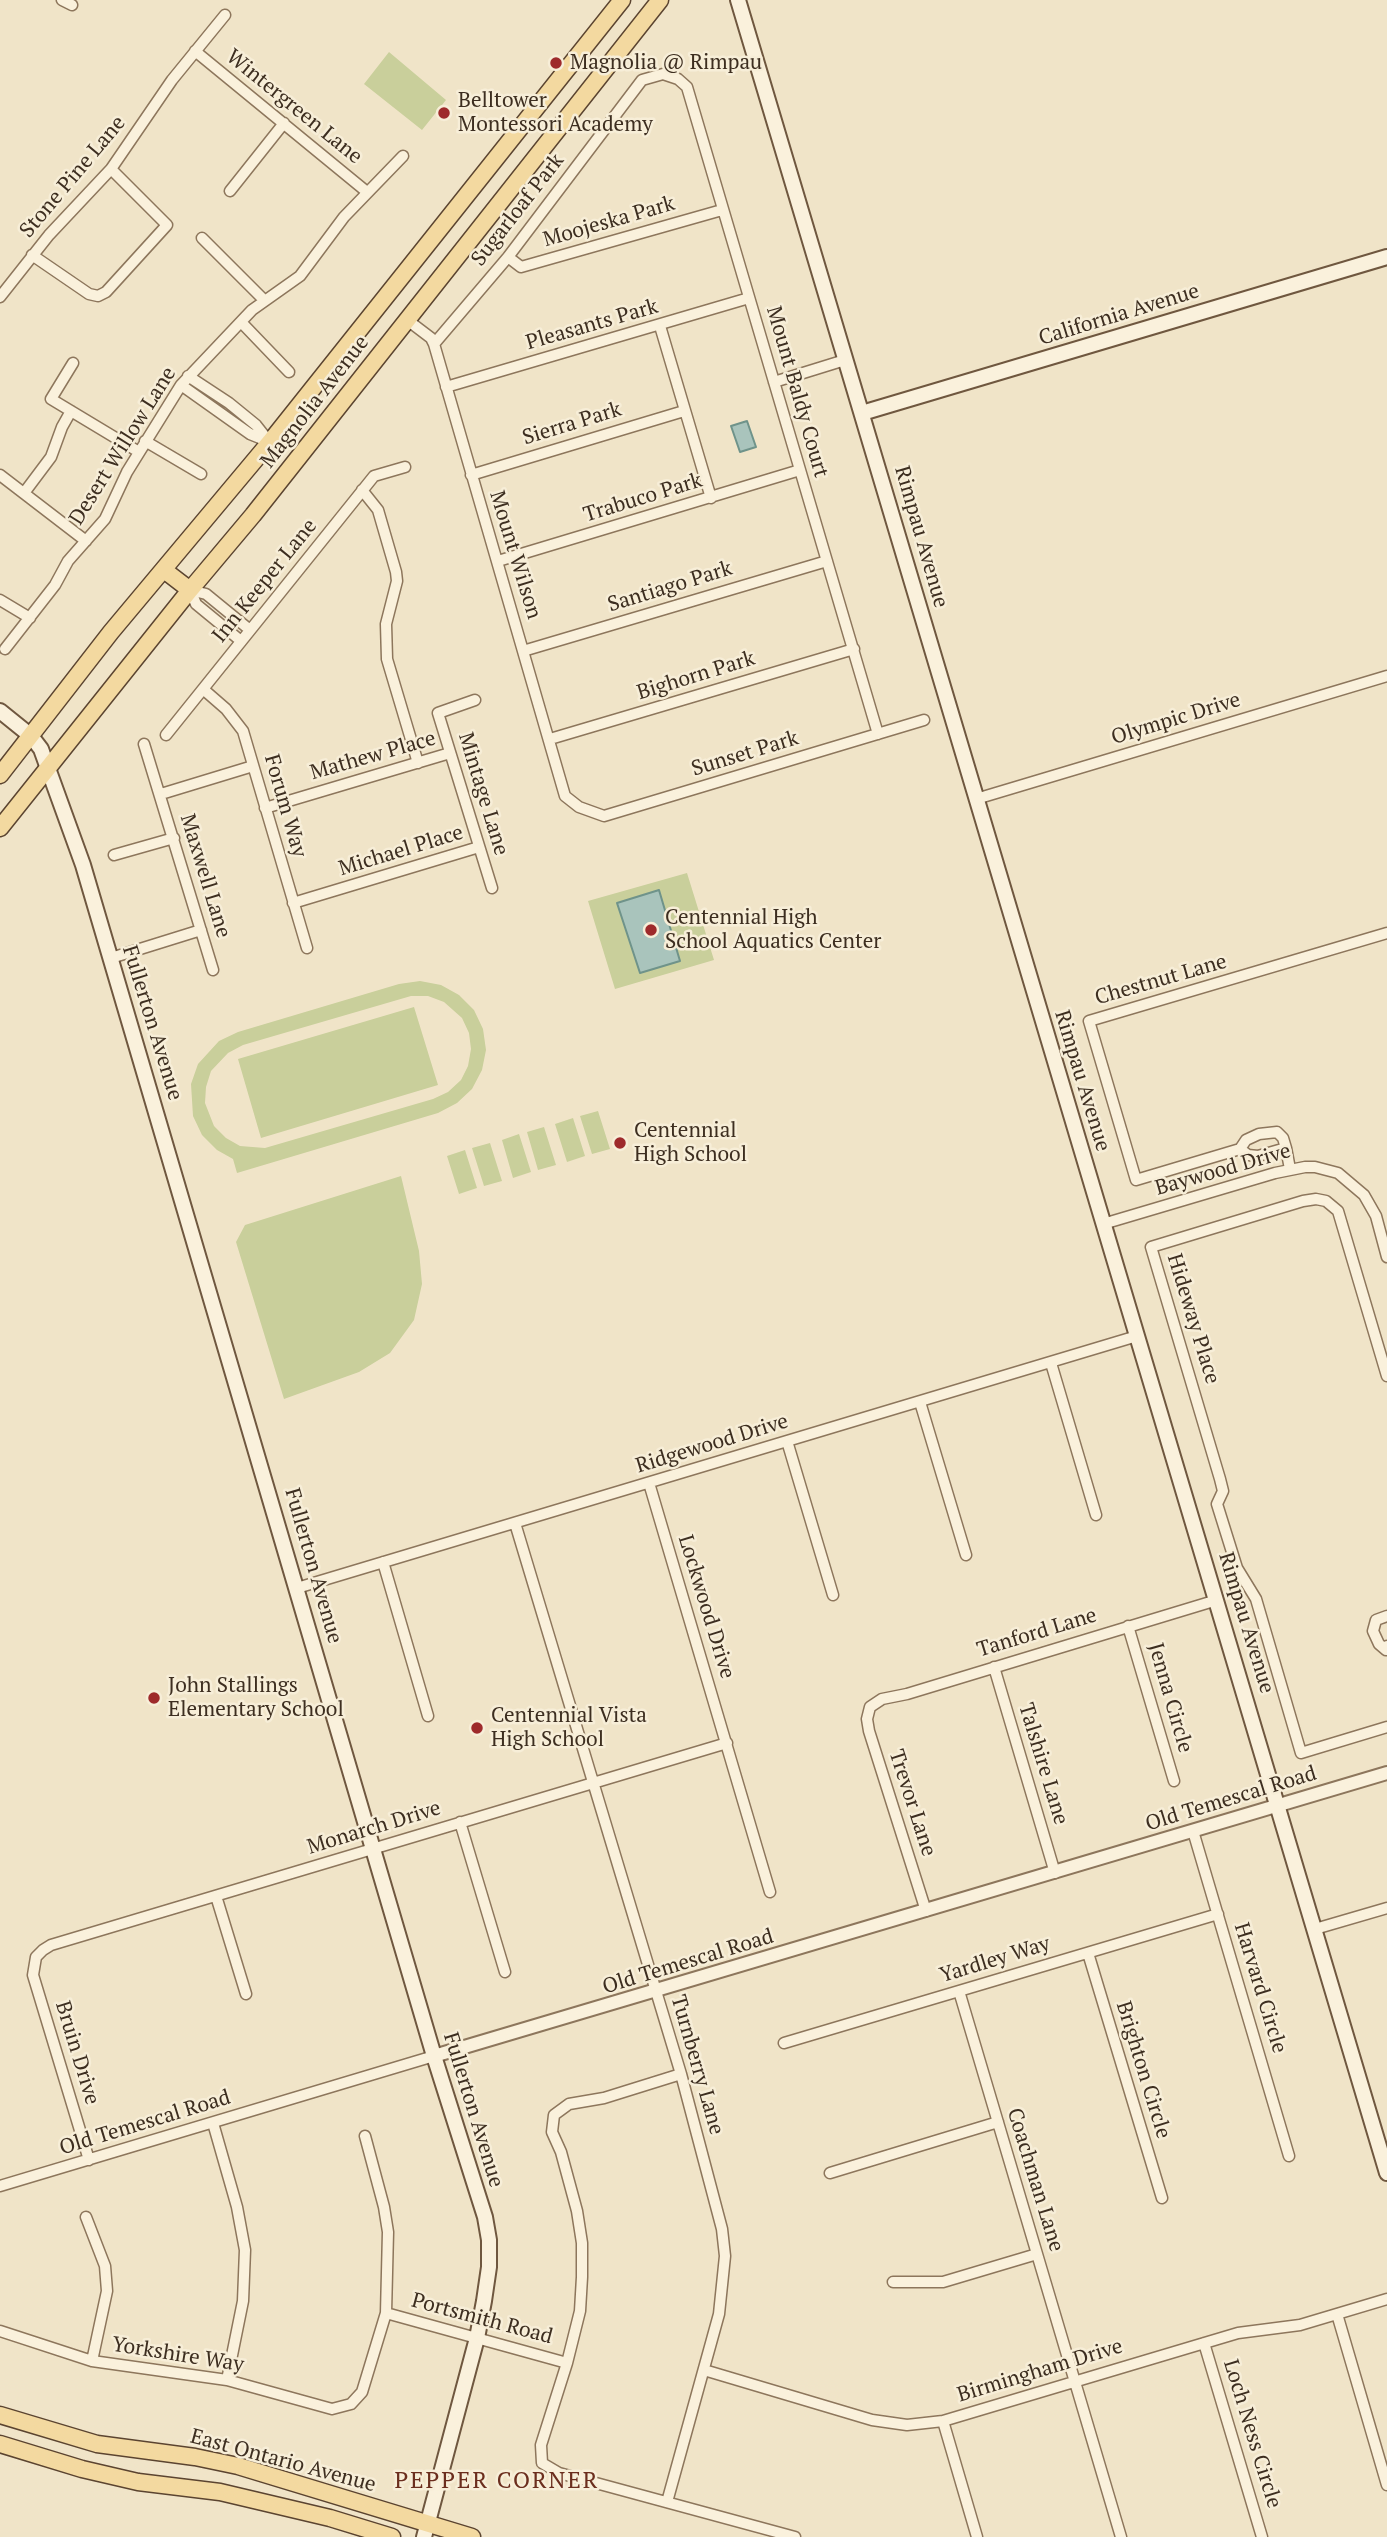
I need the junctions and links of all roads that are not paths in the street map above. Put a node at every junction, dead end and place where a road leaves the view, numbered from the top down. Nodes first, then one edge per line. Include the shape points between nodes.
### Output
1 (62, 0) edge
2 (622, 0) edge
3 (660, 0) edge
4 (738, 0) edge
5 (72, 5) dead end
6 (225, 15) dead end
7 (195, 51) junction
8 (663, 74) joint
9 (548, 95) junction
10 (573, 112) junction
11 (284, 124) junction
12 (403, 156) dead end
13 (111, 169) junction
14 (230, 191) dead end
15 (367, 192) junction
16 (722, 209) junction
17 (202, 238) dead end
18 (33, 255) junction
19 (508, 257) junction
20 (1387, 257) edge
21 (0, 298) edge
22 (749, 298) junction
23 (264, 300) junction
24 (406, 319) junction
25 (241, 322) junction
26 (660, 326) junction
27 (434, 344) junction
28 (845, 360) junction
29 (73, 363) dead end
30 (289, 372) dead end
31 (188, 376) junction
32 (774, 382) junction
33 (181, 385) junction
34 (446, 387) junction
35 (71, 411) junction
36 (684, 411) junction
37 (862, 413) junction
38 (145, 441) junction
39 (270, 442) junction
40 (139, 452) junction
41 (295, 461) junction
42 (405, 467) dead end
43 (800, 470) junction
44 (201, 474) dead end
45 (0, 475) edge
46 (471, 475) junction
47 (362, 490) junction
48 (24, 493) junction
49 (711, 498) junction
50 (86, 541) junction
51 (498, 561) junction
52 (827, 561) junction
53 (164, 570) junction
54 (190, 590) junction
55 (0, 600) edge
56 (30, 618) junction
57 (250, 630) junction
58 (241, 641) junction
59 (5, 649) dead end
60 (854, 649) junction
61 (523, 651) junction
62 (1387, 676) edge
63 (203, 689) junction
64 (475, 700) dead end
65 (0, 711) edge
66 (924, 720) dead end
67 (878, 734) junction
68 (166, 735) dead end
69 (31, 736) junction
70 (550, 739) junction
71 (144, 744) dead end
72 (450, 753) junction
73 (418, 763) junction
74 (49, 766) junction
75 (253, 766) junction
76 (0, 775) edge
77 (161, 794) junction
78 (976, 799) junction
79 (579, 807) joint
80 (265, 808) junction
81 (0, 828) edge
82 (174, 838) junction
83 (479, 847) junction
84 (114, 855) dead end
85 (492, 888) dead end
86 (293, 903) junction
87 (201, 930) junction
88 (1387, 933) edge
89 (307, 948) dead end
90 (111, 958) junction
91 (214, 970) dead end
92 (1286, 1148) junction
93 (1240, 1149) junction
94 (1290, 1169) junction
95 (1103, 1224) junction
96 (1386, 1251) edge
97 (1137, 1336) junction
98 (1051, 1363) junction
99 (1387, 1376) edge
100 (920, 1402) junction
101 (787, 1441) junction
102 (649, 1483) junction
103 (1096, 1515) dead end
104 (515, 1522) junction
105 (966, 1555) dead end
106 (383, 1562) junction
107 (297, 1588) junction
108 (833, 1595) dead end
109 (1217, 1601) junction
110 (1387, 1616) edge
111 (1128, 1626) junction
112 (1387, 1651) edge
113 (994, 1667) junction
114 (870, 1707) joint
115 (428, 1716) dead end
116 (1387, 1727) edge
117 (726, 1743) junction
118 (1387, 1773) edge
119 (1174, 1781) dead end
120 (593, 1783) junction
121 (1278, 1805) junction
122 (460, 1822) junction
123 (1193, 1831) junction
124 (374, 1848) junction
125 (1055, 1872) junction
126 (770, 1892) dead end
127 (216, 1896) junction
128 (1387, 1908) edge
129 (926, 1911) junction
130 (1218, 1914) junction
131 (1315, 1929) junction
132 (1088, 1952) junction
133 (36, 1957) joint
134 (505, 1972) dead end
135 (959, 1991) junction
136 (656, 1992) junction
137 (246, 1994) dead end
138 (784, 2043) dead end
139 (434, 2056) junction
140 (681, 2074) junction
141 (998, 2122) junction
142 (213, 2123) junction
143 (365, 2136) dead end
144 (1289, 2156) dead end
145 (89, 2160) junction
146 (830, 2173) dead end
147 (1387, 2173) edge
148 (0, 2186) edge
149 (1162, 2198) dead end
150 (86, 2217) dead end
151 (1037, 2254) junction
152 (893, 2282) dead end
153 (1387, 2299) edge
154 (386, 2313) junction
155 (1337, 2314) junction
156 (0, 2331) edge
157 (477, 2338) junction
158 (1204, 2343) junction
159 (92, 2361) junction
160 (568, 2363) junction
161 (704, 2370) junction
162 (226, 2380) junction
163 (1074, 2380) junction
164 (0, 2415) edge
165 (943, 2421) junction
166 (0, 2444) edge
167 (1387, 2485) edge
168 (667, 2502) junction
169 (425, 2530) edge
170 (393, 2537) edge
171 (472, 2537) edge
172 (795, 2537) edge
173 (977, 2537) edge
174 (1121, 2537) edge
175 (1262, 2537) edge

1 - 5 street
2 - 9 main road, Magnolia Avenue
3 - 10 main road, Magnolia Avenue
4 - 28 main road, Rimpau Avenue
6 - 7 street, Stone Pine Lane
7 - 11 street, Wintergreen Lane
7 - 13 street, Stone Pine Lane
8 - 16 street, Mount Baldy Court via 687,87
8 - 19 street, Sugarloaf Park via 642,80
9 - 10 main road
9 - 39 main road, Magnolia Avenue
10 - 24 main road, Magnolia Avenue
11 - 14 street
11 - 15 street, Wintergreen Lane
12 - 15 street, Desert Willow Lane
13 - 18 street, Stone Pine Lane
13 - 18 street via 167,225 98,296
15 - 23 street, Desert Willow Lane via 300,276
16 - 19 street, Moojeska Park via 521,267
16 - 22 street, Mount Baldy Court
17 - 23 street
18 - 21 street, Stone Pine Lane
19 - 27 street, Sugarloaf Park
20 - 37 main road, California Avenue
22 - 26 street, Pleasants Park
22 - 32 street, Mount Baldy Court
23 - 25 street, Desert Willow Lane
24 - 27 street
24 - 41 main road, Magnolia Avenue
25 - 30 street
25 - 31 street, Desert Willow Lane
26 - 34 street, Pleasants Park
26 - 36 street
27 - 34 street, Mount Wilson
28 - 32 street
28 - 37 main road, Rimpau Avenue
29 - 35 street via 51,399
31 - 33 street, Desert Willow Lane
31 - 39 street via 229,403
32 - 43 street, Mount Baldy Court
33 - 38 street, Desert Willow Lane
33 - 39 street via 250,434
34 - 46 street, Mount Wilson
35 - 40 street
35 - 48 street via 51,457
36 - 46 street, Sierra Park
36 - 49 street
37 - 78 main road, Rimpau Avenue
38 - 40 street, Desert Willow Lane
38 - 44 street
39 - 41 main road
39 - 53 main road, Magnolia Avenue
40 - 50 street, Desert Willow Lane via 105,519
41 - 54 main road, Magnolia Avenue
42 - 47 street, Inn Keeper Lane via 374,476
43 - 49 street, Trabuco Park
43 - 52 street, Mount Baldy Court
45 - 48 street
46 - 51 street, Mount Wilson
47 - 57 street, Inn Keeper Lane
47 - 73 street via 378,510 396,572 386,624 387,659
48 - 50 street
49 - 51 street, Trabuco Park
50 - 56 street, Desert Willow Lane
51 - 61 street, Mount Wilson
52 - 60 street, Mount Baldy Court
52 - 61 street, Santiago Park
53 - 54 main road
53 - 69 main road, Magnolia Avenue
54 - 57 street via 206,594
54 - 58 street via 196,604
54 - 74 main road, Magnolia Avenue
55 - 56 street
56 - 59 street, Desert Willow Lane
57 - 58 street, Inn Keeper Lane
58 - 63 street, Inn Keeper Lane
60 - 67 street, Mount Baldy Court
60 - 70 street, Bighorn Park
61 - 70 street, Mount Wilson
62 - 78 street, Olympic Drive
63 - 68 street, Inn Keeper Lane
63 - 75 street, Forum Way via 243,731
64 - 72 street, Mintage Lane via 438,713
65 - 69 main road, Fullerton Avenue
66 - 67 street, Sunset Park
67 - 79 street, Sunset Park via 604,816
69 - 74 main road, Fullerton Avenue
69 - 76 main road, Magnolia Avenue
70 - 79 street, Mount Wilson via 565,796
71 - 77 street
72 - 73 street, Mathew Place
72 - 83 street, Mintage Lane
73 - 80 street, Mathew Place
74 - 81 main road, Magnolia Avenue
74 - 90 main road, Fullerton Avenue
75 - 77 street
75 - 80 street, Forum Way
77 - 82 street, Maxwell Lane
78 - 95 main road, Rimpau Avenue
80 - 86 street, Forum Way
82 - 84 street
82 - 87 street, Maxwell Lane
83 - 85 street, Mintage Lane
83 - 86 street, Michael Place
86 - 89 street, Forum Way
87 - 90 street
87 - 91 street, Maxwell Lane
88 - 93 street, Chestnut Lane via 1089,1021 1136,1180
90 - 107 main road, Fullerton Avenue
92 - 93 street, Chestnut Lane via 1258,1156
92 - 93 street, Chestnut Lane via 1278,1132 1270,1132 1246,1140
92 - 94 street
94 - 95 street, Baywood Drive
94 - 96 street, Baywood Drive via 1326,1169 1356,1186 1376,1216
95 - 97 main road, Rimpau Avenue
97 - 98 street, Ridgewood Drive
97 - 109 main road, Rimpau Avenue
98 - 100 street, Ridgewood Drive
98 - 103 street
99 - 116 street, Hideway Place via 1338,1211 1326,1201 1303,1202 1151,1247 1220,1479 1223,1491 1217,1504 1237,1568 1256,1599 1301,1753
100 - 101 street, Ridgewood Drive
100 - 105 street
101 - 102 street, Ridgewood Drive
101 - 108 street
102 - 104 street, Ridgewood Drive
102 - 117 street, Lockwood Drive
104 - 106 street, Ridgewood Drive
104 - 120 street, Turnberry Lane
106 - 107 street, Ridgewood Drive
106 - 115 street
107 - 124 main road, Fullerton Avenue
109 - 111 street, Tanford Lane
109 - 121 main road, Rimpau Avenue
110 - 112 street via 1376,1620 1373,1631
111 - 113 street, Tanford Lane
111 - 119 street, Jenna Circle
113 - 114 street, Tanford Lane via 882,1699
113 - 125 street, Talshire Lane
114 - 129 street, Trevor Lane via 869,1731
117 - 120 street, Monarch Drive
117 - 126 street, Lockwood Drive
118 - 121 street, Old Temescal Road
120 - 122 street, Monarch Drive
120 - 136 street, Turnberry Lane
121 - 123 street, Old Temescal Road
121 - 131 main road, Rimpau Avenue
122 - 124 street, Monarch Drive
122 - 134 street
123 - 125 street, Old Temescal Road
123 - 130 street, Harvard Circle
124 - 127 street, Monarch Drive
124 - 139 main road, Fullerton Avenue
125 - 129 street, Old Temescal Road
127 - 133 street, Monarch Drive via 51,1945
127 - 137 street
128 - 131 street
129 - 136 street, Old Temescal Road
130 - 132 street, Yardley Way
130 - 144 street, Harvard Circle
131 - 147 main road, Rimpau Avenue
132 - 135 street, Yardley Way
132 - 149 street, Brighton Circle
133 - 145 street, Bruin Drive via 33,1975
135 - 138 street, Yardley Way
135 - 141 street, Coachman Lane
136 - 139 street, Old Temescal Road
136 - 140 street, Turnberry Lane
139 - 142 street, Old Temescal Road
139 - 157 main road, Fullerton Avenue via 489,2240
140 - 160 street via 569,2104 554,2115 552,2132 577,2211 582,2243 580,2311
140 - 161 street, Turnberry Lane via 716,2202 725,2256 719,2314
141 - 146 street
141 - 151 street, Coachman Lane
142 - 145 street, Old Temescal Road
142 - 162 street via 245,2250 243,2301
143 - 154 street via 388,2232
145 - 148 street, Old Temescal Road
150 - 159 street via 105,2266 107,2291
151 - 152 street via 943,2281
151 - 163 street, Coachman Lane
153 - 155 street, Birmingham Drive
154 - 157 street, Portsmith Road
154 - 162 street, Yorkshire Way via 362,2392 351,2404 332,2409
155 - 158 street, Birmingham Drive
155 - 167 street
156 - 159 street, Yorkshire Way
157 - 160 street, Portsmith Road
157 - 169 main road, Fullerton Avenue
158 - 163 street, Birmingham Drive
158 - 175 street, Loch Ness Circle
159 - 162 street, Yorkshire Way
160 - 168 street via 541,2445 542,2463 559,2473
161 - 165 street, Birmingham Drive via 872,2420 907,2425
161 - 168 street, Turnberry Lane
163 - 165 street, Birmingham Drive
163 - 174 street, Coachman Lane
164 - 169 main road, East Ontario Avenue via 97,2444 238,2466
165 - 173 street
166 - 170 main road, East Ontario Avenue via 82,2469 138,2482 220,2492
168 - 172 street
169 - 171 main road, East Ontario Avenue

